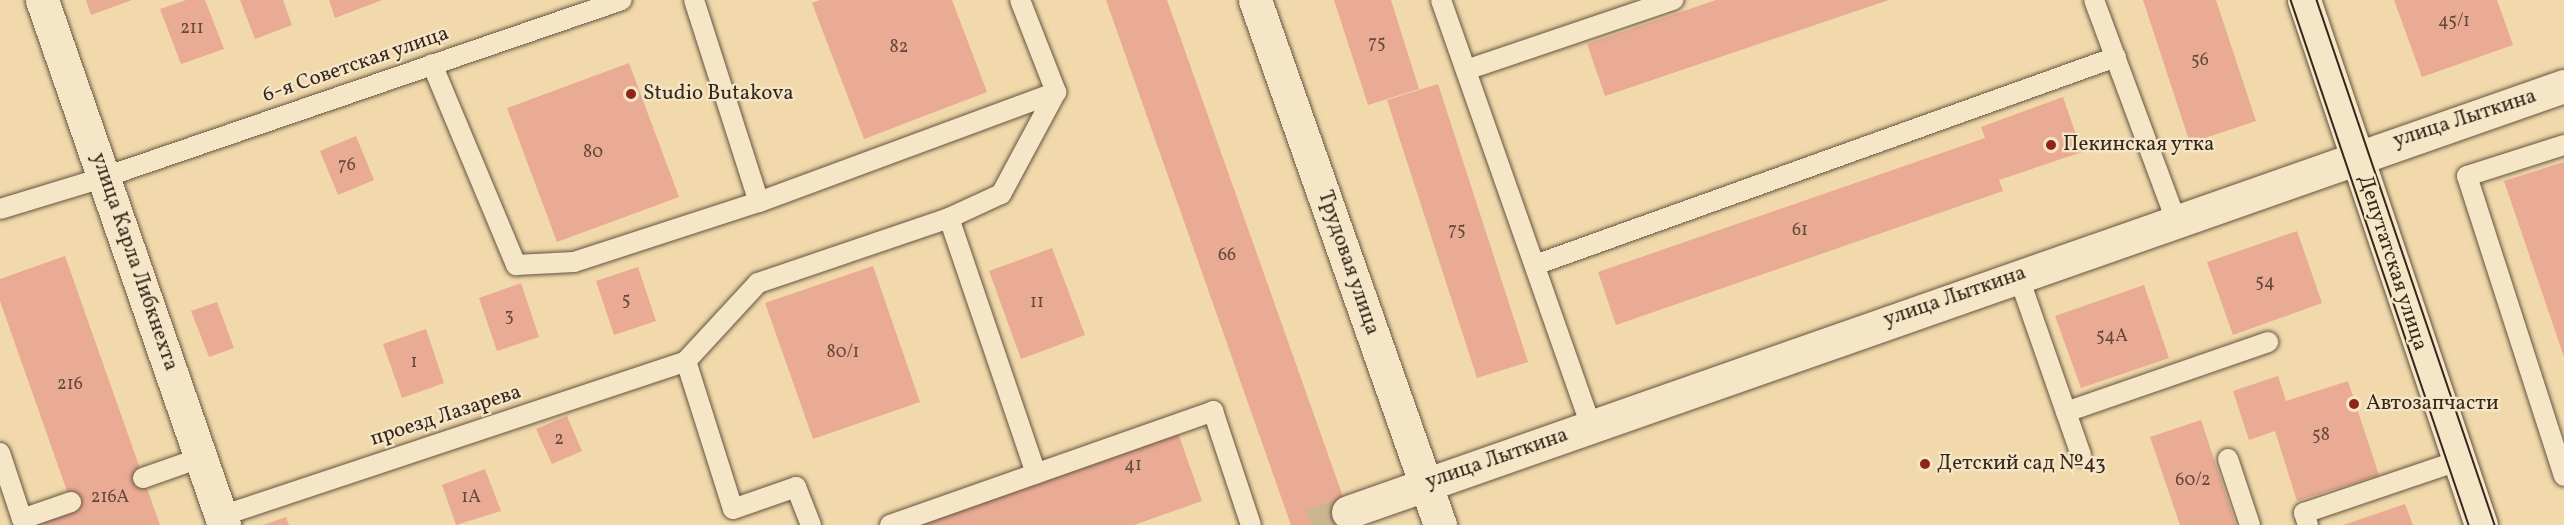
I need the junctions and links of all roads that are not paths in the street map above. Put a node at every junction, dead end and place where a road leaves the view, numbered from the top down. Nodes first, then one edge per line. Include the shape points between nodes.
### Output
1 (42, 0) edge
2 (622, 0) edge
3 (694, 0) edge
4 (1020, 0) edge
5 (1256, 0) edge
6 (1441, 0) edge
7 (1672, 0) edge
8 (2094, 0) edge
9 (2304, 0) edge
10 (2116, 57) junction
11 (432, 64) junction
12 (1466, 70) junction
13 (2564, 86) edge
14 (1056, 92) junction
15 (2564, 145) edge
16 (2357, 156) junction
17 (105, 177) junction
18 (759, 202) junction
19 (0, 209) edge
20 (949, 218) junction
21 (2176, 220) junction
22 (1535, 265) junction
23 (2019, 275) junction
24 (2268, 342) dead end
25 (686, 361) junction
26 (2066, 412) junction
27 (1592, 425) junction
28 (0, 453) edge
29 (2561, 454) edge
30 (2081, 455) dead end
31 (200, 458) junction
32 (2228, 459) dead end
33 (2458, 461) junction
34 (1036, 474) junction
35 (2564, 477) edge
36 (143, 478) dead end
37 (1426, 484) junction
38 (71, 502) dead end
39 (1348, 512) tunnel mouth
40 (222, 520) edge
41 (811, 525) edge
42 (890, 525) edge
43 (1251, 525) edge
44 (1440, 525) edge
45 (2250, 525) edge
46 (2308, 525) edge
47 (2481, 525) edge

1 - 17 street, улица Карла Либкнехта
2 - 11 lane, 6-я Советская улица
3 - 18 lane
4 - 14 lane
5 - 37 street, Трудовая улица
6 - 12 lane
7 - 12 lane
8 - 10 lane
9 - 16 street, Депутатская улица
10 - 21 lane
10 - 22 lane
11 - 17 lane, 6-я Советская улица
11 - 18 lane via 516,265 574,262
12 - 22 lane
13 - 16 street, улица Лыткина
14 - 18 lane
14 - 20 lane via 1001,194
15 - 29 lane via 2467,176
16 - 21 street, улица Лыткина
16 - 33 street, Депутатская улица
17 - 19 lane, 6-я Советская улица
17 - 31 street, улица Карла Либкнехта
20 - 25 lane via 758,283
20 - 34 lane
21 - 23 street, улица Лыткина
22 - 27 lane
23 - 26 lane
23 - 27 street, улица Лыткина
24 - 26 lane
25 - 40 lane, проезд Лазарева
25 - 41 lane via 733,510 796,487
26 - 30 lane
27 - 37 street, улица Лыткина
28 - 38 lane via 22,519
29 - 35 lane
31 - 36 lane
31 - 40 street, улица Карла Либкнехта
32 - 45 lane
33 - 46 lane via 2304,513
33 - 47 street, Депутатская улица
34 - 42 lane
34 - 43 lane via 1213,411
37 - 39 street, улица Лыткина
37 - 44 street, Трудовая улица

